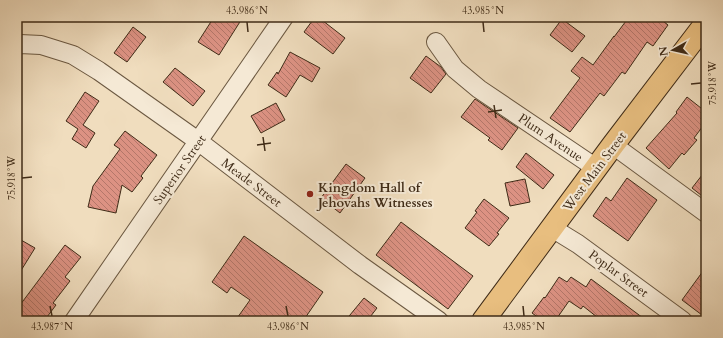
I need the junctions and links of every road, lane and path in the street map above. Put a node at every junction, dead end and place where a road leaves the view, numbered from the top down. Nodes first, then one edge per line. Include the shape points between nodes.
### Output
1 (284, 17) edge
2 (706, 23) edge
3 (436, 42) dead end
4 (17, 46) edge
5 (198, 141) junction
6 (613, 145) junction
7 (596, 168) junction
8 (706, 213) edge
9 (552, 228) junction
10 (74, 321) edge
11 (439, 321) edge
12 (483, 321) edge
13 (683, 321) edge

1 - 5 street, Superior Street
2 - 6 main road, West Main Street
3 - 7 street, Plum Avenue via 455,69 479,89
4 - 5 street, Meade Street via 41,45 73,55
5 - 10 street, Superior Street
5 - 11 street, Meade Street via 360,265
6 - 7 main road, West Main Street
6 - 8 street
7 - 9 main road, West Main Street
9 - 12 main road, West Main Street
9 - 13 street, Poplar Street via 578,244

